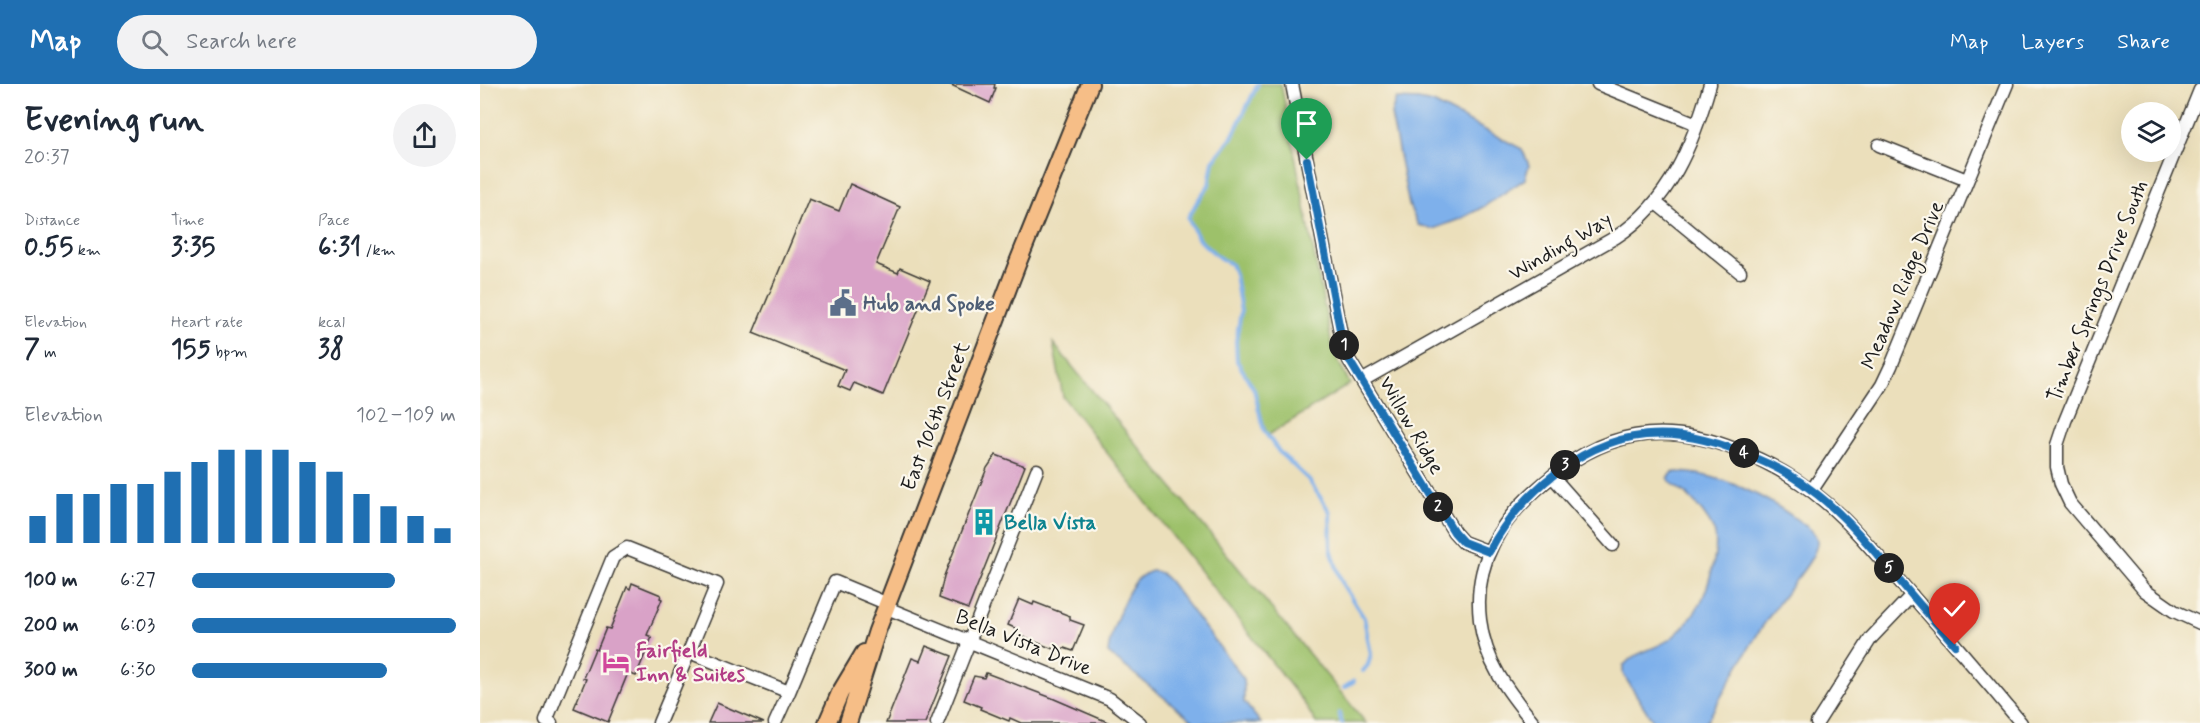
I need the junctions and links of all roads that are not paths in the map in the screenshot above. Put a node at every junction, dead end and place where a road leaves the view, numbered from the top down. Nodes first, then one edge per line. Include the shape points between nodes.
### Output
1 (1090, 84) edge
2 (1292, 84) edge
3 (1598, 84) edge
4 (1710, 84) edge
5 (2007, 84) edge
6 (2200, 90) edge
7 (1697, 124) junction
8 (1879, 145) dead end
9 (1967, 180) junction
10 (1656, 203) junction
11 (1740, 272) dead end
12 (1363, 380) junction
13 (1037, 471) dead end
14 (1552, 476) junction
15 (1812, 490) junction
16 (1613, 545) dead end
17 (1489, 552) junction
18 (1912, 595) junction
19 (887, 606) junction
20 (2200, 623) edge
21 (877, 631) junction
22 (970, 642) junction
23 (689, 652) junction
24 (789, 692) junction
25 (548, 722) edge
26 (659, 723) edge
27 (775, 723) edge
28 (826, 723) edge
29 (848, 723) edge
30 (937, 723) edge
31 (1141, 723) edge
32 (1534, 723) edge
33 (1817, 723) edge
34 (2021, 723) edge

1 - 19 main road, East 106th Street
2 - 12 street, Willow Ridge via 1342,340 1349,360
3 - 7 street
4 - 7 street, Winding Way
5 - 9 street, Meadow Ridge Drive
6 - 20 street, Timber Springs Drive South via 2059,436 2057,456 2059,476 2074,509 2144,590
7 - 10 street, Winding Way via 1678,169
8 - 9 street
9 - 15 street, Meadow Ridge Drive via 1882,384
10 - 11 street
10 - 12 street, Winding Way via 1616,237
12 - 17 street, Willow Ridge via 1454,532 1463,542
13 - 22 street
14 - 15 street via 1575,458 1616,440 1672,434 1708,440 1742,452
14 - 16 street
14 - 17 street via 1506,521
15 - 18 street via 1846,520
17 - 32 street via 1479,600 1485,645 1510,695
18 - 33 street via 1871,638
18 - 34 street
19 - 21 main road, East 106th Street
19 - 22 street, Bella Vista Drive
19 - 24 street, Bella Vista Drive via 835,582
21 - 28 main road, East 106th Street
21 - 29 main road, East 106th Street
22 - 30 street
22 - 31 street, Bella Vista Drive via 1110,699
23 - 24 street
23 - 25 street via 717,584 627,548 614,557
23 - 26 street
24 - 27 street

